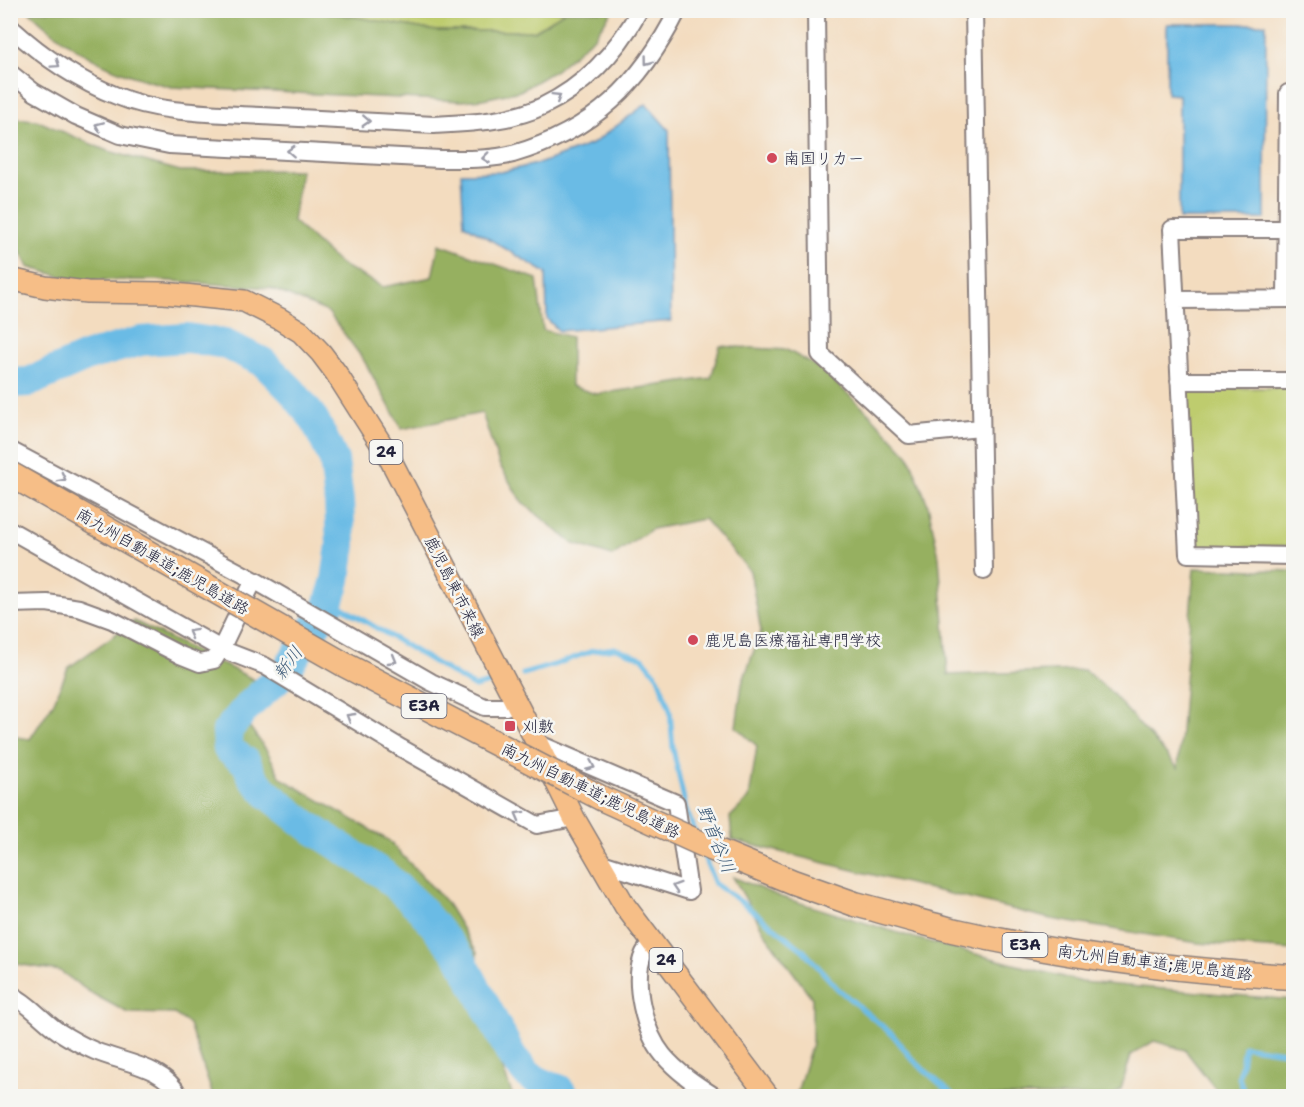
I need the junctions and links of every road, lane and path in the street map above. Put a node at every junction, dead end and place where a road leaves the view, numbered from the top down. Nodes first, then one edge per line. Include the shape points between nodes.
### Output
1 (640, 10) edge
2 (678, 10) edge
3 (816, 10) edge
4 (974, 10) edge
5 (10, 27) edge
6 (10, 73) edge
7 (1293, 93) edge
8 (1287, 229) junction
9 (10, 279) edge
10 (1290, 299) edge
11 (1175, 300) junction
12 (1179, 381) junction
13 (1293, 381) edge
14 (980, 428) junction
15 (10, 450) edge
16 (10, 474) edge
17 (10, 530) edge
18 (1293, 556) edge
19 (984, 571) dead end
20 (254, 580) junction
21 (10, 604) edge
22 (221, 649) junction
23 (515, 703) junction
24 (537, 743) junction
25 (574, 818) junction
26 (599, 862) junction
27 (652, 942) junction
28 (1293, 977) edge
29 (10, 994) edge
30 (179, 1096) edge
31 (714, 1096) edge
32 (768, 1096) edge

5 -> 1 street via 78,78 118,97 152,106 202,113 434,125 507,117 542,106 591,74 612,52
2 -> 6 street via 650,60 614,100 587,121 551,140 511,154 476,159 169,145 120,135 75,117
3 - 14 street via 820,354 909,435
4 - 14 street
7 - 8 street via 1288,93
8 - 10 street
8 - 11 street via 1172,229
9 - 23 main road, 鹿児島東市来線 / 24 via 87,292 164,293 244,301 301,332 336,373 387,453
10 - 11 street
11 - 12 street
12 - 13 street
12 - 18 street via 1188,554
14 - 19 street
15 -> 20 street
16 - 28 highway, 南九州自動車道;鹿児島道路 / E3A, bridge via 345,665 603,799 793,882 951,930 1079,955
22 -> 17 street
20 - 22 street
20 -> 23 street via 431,682 484,707
21 - 22 street via 47,603 79,608 200,663 214,660
25 -> 22 street via 537,825 264,666
23 - 24 main road, 鹿児島東市来線 / 24
24 - 25 main road, 鹿児島東市来線 / 24
24 -> 26 street via 676,803 689,891
25 - 26 main road, 鹿児島東市来線 / 24
26 - 27 main road, 鹿児島東市来線 / 24
27 - 31 street via 643,954 640,978 641,1004 648,1029 664,1056
27 - 32 main road, 鹿児島東市来線 / 24
29 - 30 street via 58,1031 94,1051 153,1071

